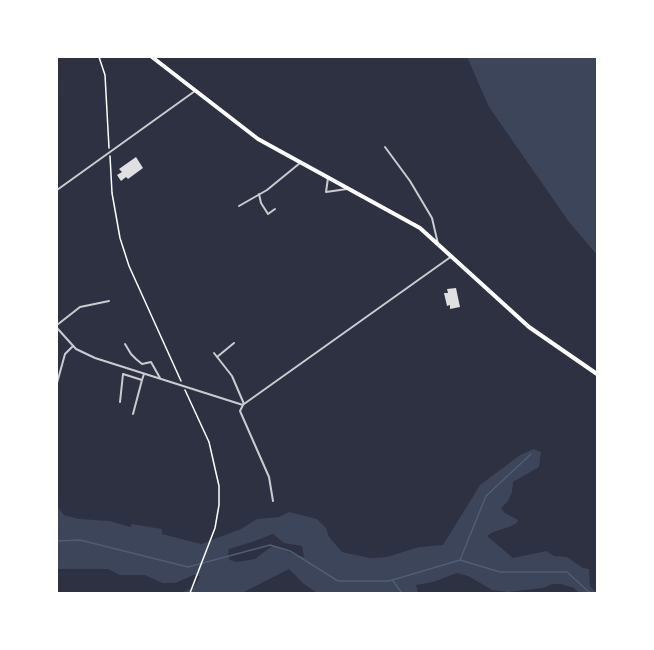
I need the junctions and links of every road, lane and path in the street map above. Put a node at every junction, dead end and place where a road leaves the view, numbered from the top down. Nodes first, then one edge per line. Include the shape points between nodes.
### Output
1 (99, 57) edge
2 (152, 57) edge
3 (195, 91) junction
4 (385, 147) dead end
5 (109, 153) junction
6 (300, 163) junction
7 (328, 178) junction
8 (347, 189) junction
9 (57, 190) edge
10 (259, 194) junction
11 (239, 206) dead end
12 (275, 209) dead end
13 (438, 244) junction
14 (452, 256) junction
15 (109, 301) dead end
16 (57, 326) edge
17 (234, 343) dead end
18 (125, 344) dead end
19 (73, 346) junction
20 (214, 353) dead end
21 (217, 357) junction
22 (144, 373) junction
23 (597, 374) edge
24 (160, 378) junction
25 (142, 380) junction
26 (57, 382) edge
27 (183, 384) junction
28 (120, 402) dead end
29 (244, 404) junction
30 (133, 414) dead end
31 (273, 501) dead end
32 (190, 593) edge

1 - 5 path via 105,75
2 - 3 main road
3 - 5 street
3 - 6 main road via 258,140
4 - 13 street via 432,218
5 - 9 street
5 - 27 path via 120,238
6 - 7 main road
6 - 10 street
7 - 8 main road
7 - 8 street via 326,192
8 - 13 main road via 420,228
10 - 11 street
10 - 12 street via 268,214
13 - 14 main road
14 - 23 main road via 529,327
14 - 29 street
15 - 16 street via 80,307
16 - 19 street
17 - 21 street
18 - 24 street via 142,364 151,362
19 - 22 street via 95,358
19 - 26 street via 65,354
20 - 21 street
21 - 29 street via 232,376
22 - 24 street
22 - 25 street
24 - 27 street
25 - 28 street via 123,374
25 - 30 street
27 - 29 street
27 - 32 path via 209,442 219,504 210,542
29 - 31 street via 240,411 269,477

